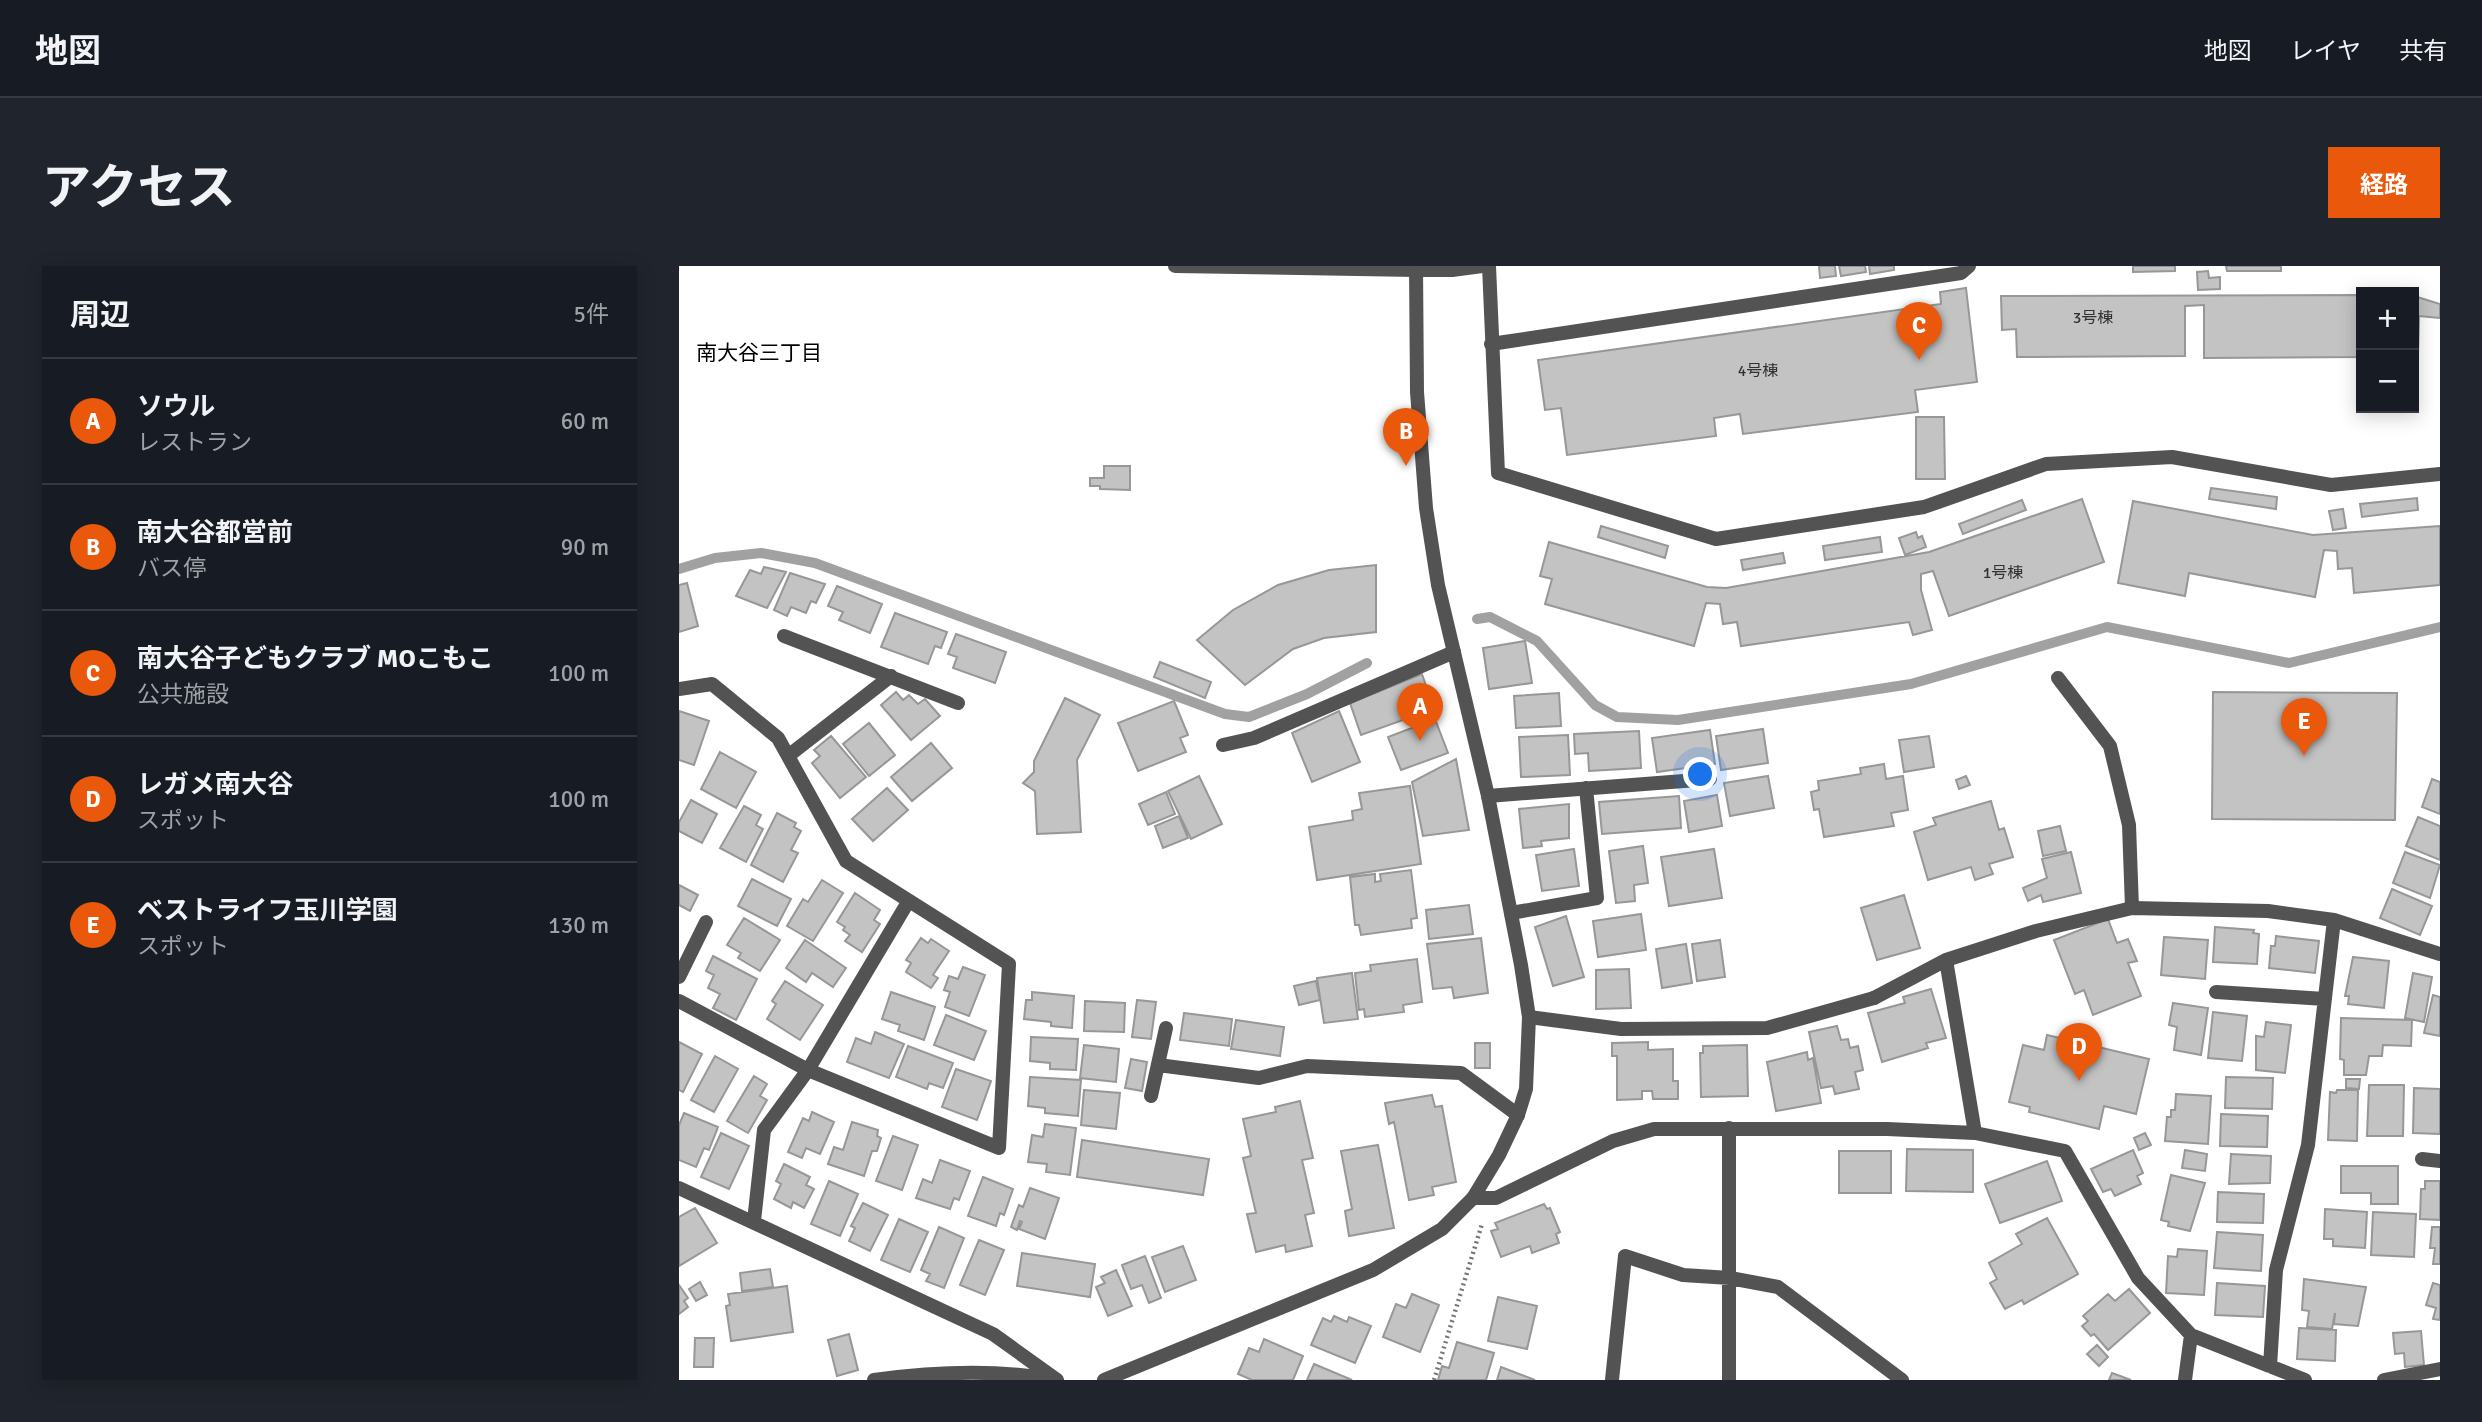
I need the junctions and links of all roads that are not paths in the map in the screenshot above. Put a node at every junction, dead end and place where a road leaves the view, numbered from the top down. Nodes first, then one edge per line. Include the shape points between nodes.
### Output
1 (1175, 266) edge
2 (1482, 266) edge
3 (1489, 266) edge
4 (1416, 268) edge
5 (1963, 268) edge
6 (1491, 344) junction
7 (2440, 474) edge
8 (785, 636) dead end
9 (1454, 652) junction
10 (891, 676) junction
11 (2058, 678) dead end
12 (679, 689) edge
13 (958, 703) dead end
14 (1223, 745) dead end
15 (788, 756) junction
16 (1710, 779) dead end
17 (1586, 788) junction
18 (1488, 796) junction
19 (908, 902) junction
20 (2133, 908) junction
21 (1511, 913) junction
22 (2334, 920) junction
23 (706, 922) dead end
24 (2440, 954) edge
25 (1947, 960) junction
26 (679, 976) edge
27 (2215, 992) dead end
28 (2325, 999) junction
29 (679, 1002) edge
30 (1529, 1017) junction
31 (1165, 1028) dead end
32 (1158, 1065) junction
33 (808, 1070) junction
34 (1151, 1096) dead end
35 (1518, 1115) junction
36 (1729, 1128) junction
37 (1975, 1133) junction
38 (2422, 1159) dead end
39 (2440, 1161) edge
40 (683, 1195) edge
41 (1473, 1198) junction
42 (754, 1221) junction
43 (1730, 1278) junction
44 (2191, 1335) junction
45 (2270, 1366) junction
46 (2440, 1368) edge
47 (874, 1380) edge
48 (1056, 1380) edge
49 (1104, 1380) edge
50 (1612, 1380) edge
51 (1729, 1380) edge
52 (1902, 1380) edge
53 (2185, 1380) edge
54 (2305, 1380) edge
55 (2384, 1380) edge

1 - 4 street
2 - 4 street via 1453,271
3 - 6 street
4 - 9 street via 1417,392 1426,508
5 - 6 street
6 - 7 street via 1498,473 1716,539 1924,507 2046,464 2172,457 2331,485
8 - 10 street
9 - 14 street via 1254,738
9 - 18 street
10 - 13 street
10 - 15 street
11 - 20 street via 2110,746 2129,825
12 - 15 street via 712,684 778,738
15 - 19 street via 846,861
16 - 17 street
17 - 18 street
17 - 21 street via 1597,898
18 - 21 street
19 - 33 street
19 - 33 street via 1009,964 999,1148
20 - 22 street via 2268,911
20 - 25 street via 2036,931
21 - 30 street
22 - 24 street
22 - 28 street
23 - 26 street
25 - 30 street via 1874,998 1767,1028 1621,1029
25 - 37 street
27 - 28 street
28 - 45 street via 2308,1145 2276,1270
29 - 33 street
30 - 35 street via 1529,1069
31 - 32 street
32 - 34 street
32 - 35 street via 1259,1078 1307,1066 1461,1073
33 - 42 street via 764,1130
35 - 41 street
36 - 37 street
36 - 41 street via 1654,1129 1613,1141 1496,1198
36 - 43 street
37 - 44 street via 2065,1151 2138,1278
38 - 39 street
40 - 42 street
41 - 49 street via 1442,1229 1373,1270
42 - 48 street via 993,1334
43 - 50 street via 1683,1275 1625,1256
43 - 51 street
43 - 52 street via 1778,1287
44 - 45 street
44 - 53 street
45 - 54 street
46 - 55 street
47 - 48 street via 932,1372 1019,1373

